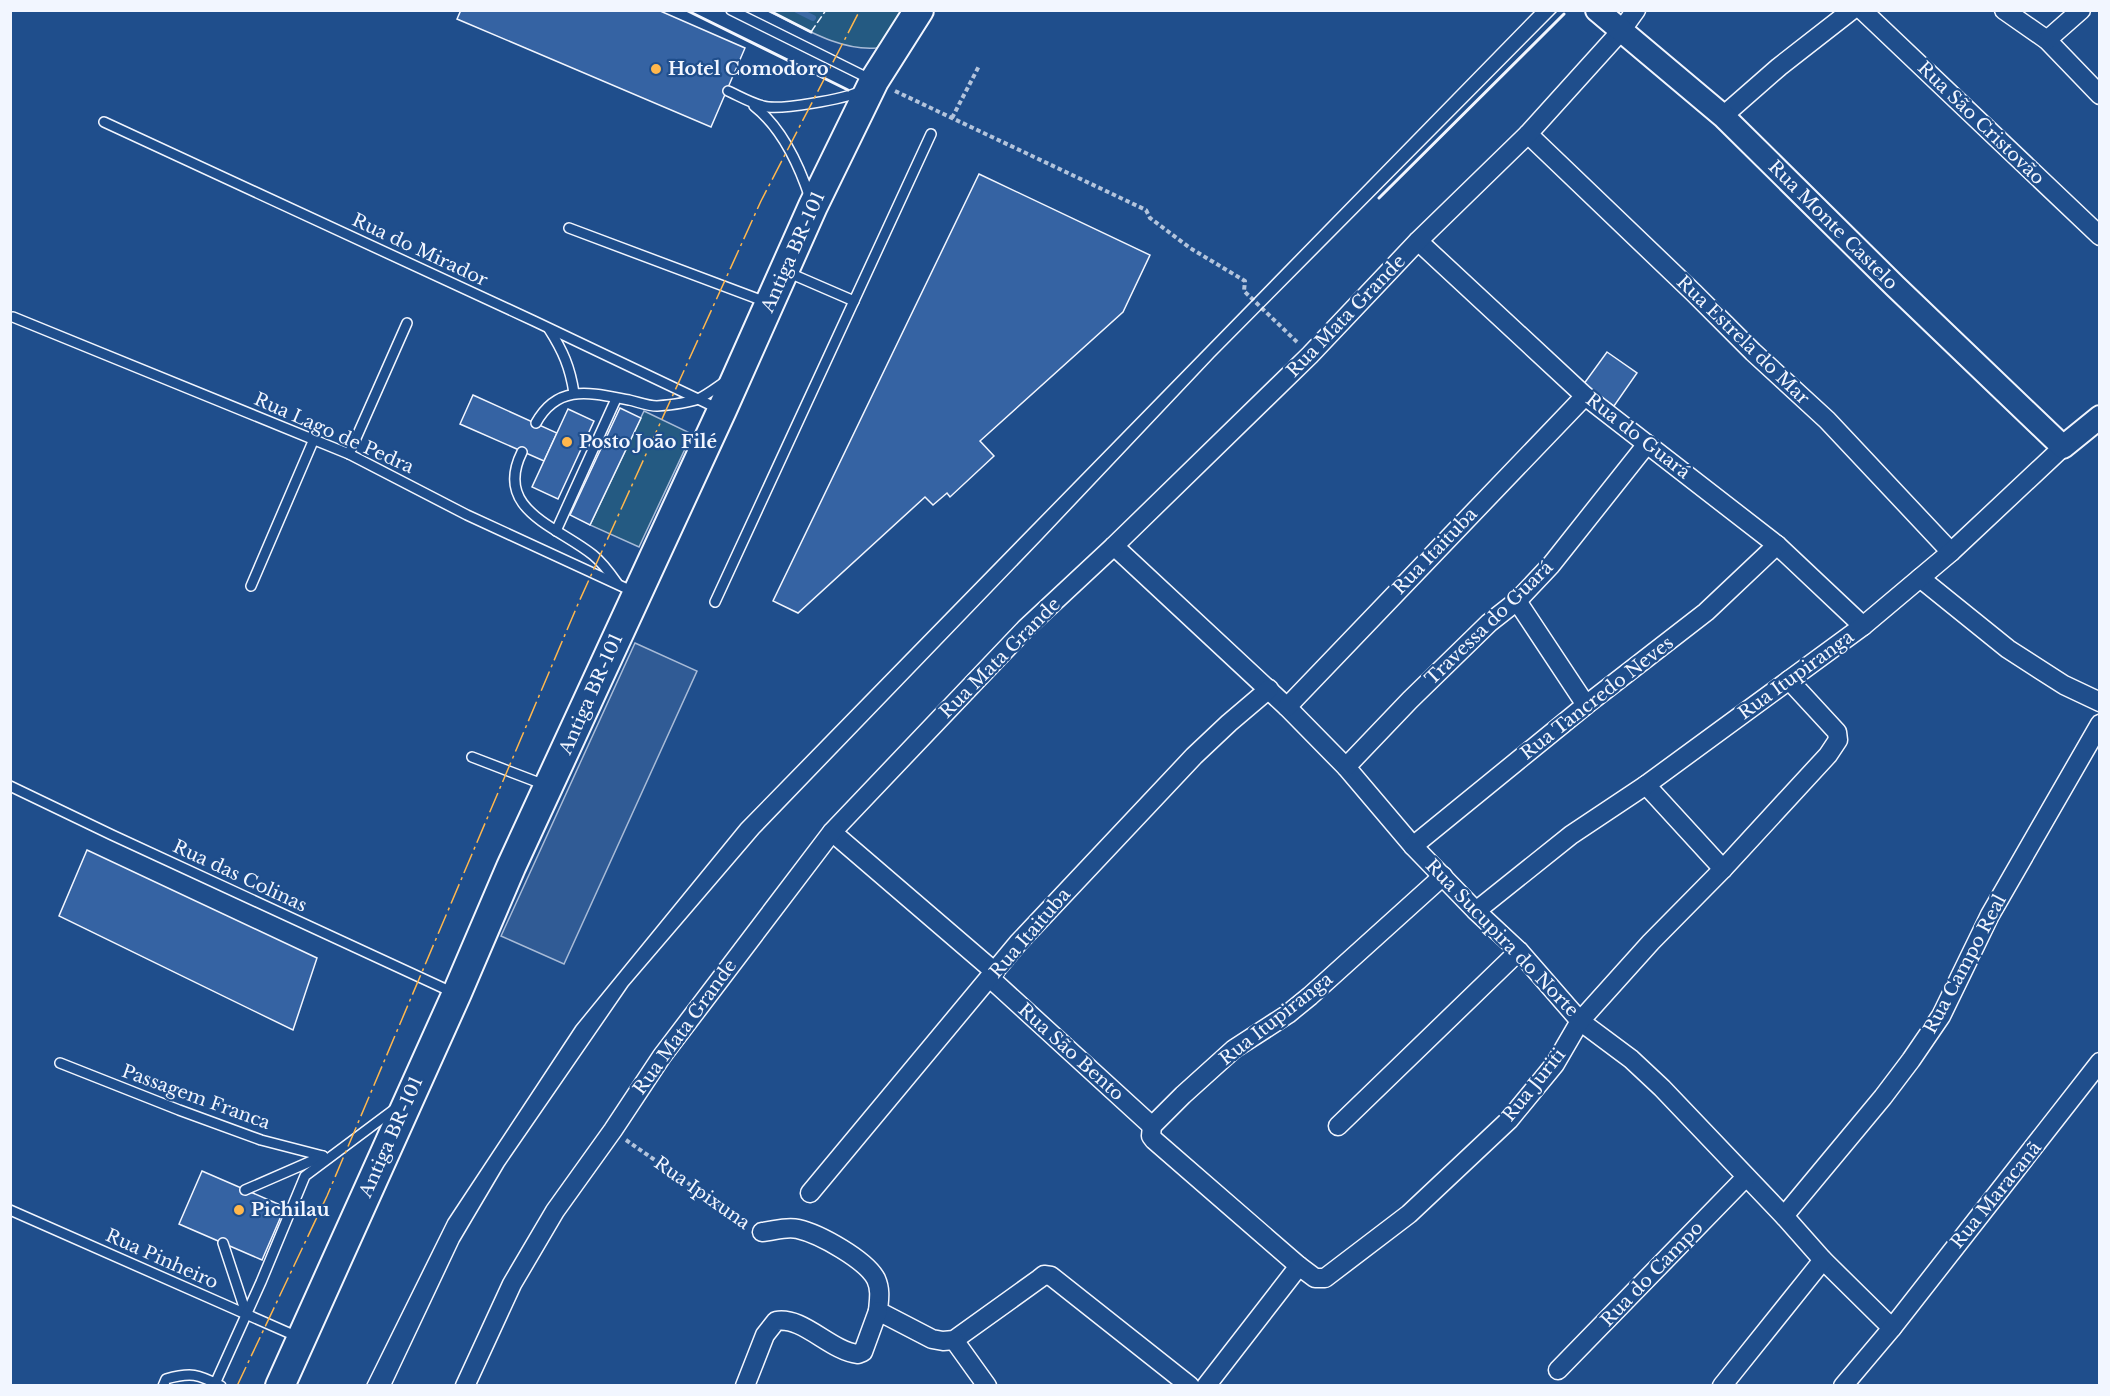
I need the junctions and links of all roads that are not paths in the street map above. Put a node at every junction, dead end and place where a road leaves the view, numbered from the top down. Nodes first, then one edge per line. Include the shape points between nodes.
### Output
1 (731, 10) edge
2 (919, 10) edge
3 (1597, 10) edge
4 (1636, 10) edge
5 (1852, 10) edge
6 (1862, 10) edge
7 (2004, 10) edge
8 (2081, 10) edge
9 (1621, 31) junction
10 (2046, 40) junction
11 (873, 84) junction
12 (728, 91) dead end
13 (2100, 95) edge
14 (745, 99) junction
15 (1723, 116) junction
16 (104, 122) dead end
17 (931, 134) dead end
18 (1528, 134) junction
19 (813, 207) junction
20 (569, 228) dead end
21 (2100, 236) edge
22 (1418, 241) junction
23 (784, 271) junction
24 (854, 302) junction
25 (770, 304) junction
26 (13, 317) dead end
27 (407, 323) dead end
28 (548, 327) junction
29 (574, 393) junction
30 (1585, 396) junction
31 (616, 399) junction
32 (710, 404) junction
33 (2100, 417) edge
34 (536, 423) dead end
35 (314, 439) junction
36 (1647, 444) junction
37 (2063, 447) junction
38 (522, 452) dead end
39 (349, 454) junction
40 (556, 531) junction
41 (1777, 545) junction
42 (1114, 546) junction
43 (1951, 552) junction
44 (1920, 578) junction
45 (251, 586) dead end
46 (627, 589) junction
47 (1517, 601) junction
48 (715, 602) dead end
49 (1863, 626) junction
50 (1789, 680) junction
51 (1269, 689) junction
52 (2100, 702) edge
53 (1586, 705) junction
54 (1287, 707) junction
55 (2100, 724) edge
56 (472, 757) dead end
57 (1346, 767) junction
58 (1646, 784) junction
59 (10, 786) edge
60 (548, 786) junction
61 (832, 832) junction
62 (1413, 846) junction
63 (1723, 869) junction
64 (1443, 876) junction
65 (1476, 911) junction
66 (1519, 951) junction
67 (993, 975) junction
68 (456, 993) junction
69 (1580, 1021) junction
70 (2100, 1062) edge
71 (60, 1063) dead end
72 (407, 1100) junction
73 (1158, 1120) junction
74 (1338, 1126) dead end
75 (340, 1150) junction
76 (323, 1156) junction
77 (1746, 1177) junction
78 (245, 1190) dead end
79 (810, 1193) dead end
80 (10, 1210) edge
81 (1784, 1216) junction
82 (762, 1232) road end
83 (223, 1243) dead end
84 (1823, 1260) junction
85 (1299, 1266) junction
86 (878, 1311) junction
87 (246, 1313) junction
88 (1892, 1328) junction
89 (300, 1338) junction
90 (954, 1340) junction
91 (1558, 1370) dead end
92 (217, 1385) edge
93 (163, 1386) edge
94 (280, 1386) edge
95 (465, 1386) edge
96 (745, 1386) edge
97 (987, 1386) edge
98 (1190, 1386) edge
99 (1206, 1386) edge
100 (1722, 1386) edge
101 (1843, 1386) edge

1 - 11 lane
2 - 11 main road, Antiga BR-101
3 - 9 street, Rua Monte Castelo
4 - 9 street, Rua Mata Grande
5 - 15 street
6 - 21 street, Rua São Cristovão
7 - 10 street
8 - 10 street
9 - 15 street, Rua Monte Castelo
9 - 18 street, Rua Mata Grande
10 - 13 street
11 - 14 lane via 854,95 776,107
11 - 19 main road, Antiga BR-101
12 - 14 lane
14 - 19 lane via 762,112 781,138 800,170
15 - 37 street, Rua Monte Castelo
16 - 28 lane, Rua do Mirador
17 - 24 lane
18 - 22 street, Rua Mata Grande
18 - 43 street, Rua Estrela do Mar via 1827,420
19 - 23 main road, Antiga BR-101
20 - 25 lane
22 - 30 street, Rua do Guará
22 - 42 street, Rua Mata Grande via 1310,355
23 - 24 lane
23 - 25 main road, Antiga BR-101
24 - 48 lane
25 - 32 main road, Antiga BR-101 via 738,374
26 - 35 lane, Rua Lago de Pedra
27 - 39 lane
28 - 29 lane via 564,353
28 - 32 lane, Rua do Mirador
29 - 31 lane
29 - 34 lane via 552,402
30 - 36 street, Rua do Guará
30 - 54 street, Rua Itaituba
31 - 32 lane via 655,406
31 - 40 lane
32 - 46 main road, Antiga BR-101
33 - 37 street, Rua Itupiranga
35 - 39 lane, Rua Lago de Pedra
35 - 45 lane
36 - 41 street, Rua do Guará
36 - 47 street, Travessa do Guará via 1551,565
37 - 43 street, Rua Itupiranga
38 - 40 lane via 514,481 517,498
39 - 46 lane, Rua Lago de Pedra via 467,515
40 - 46 lane via 591,554
41 - 49 street, Rua do Guará
41 - 53 street, Rua Tancredo Neves via 1706,612
42 - 51 street, Rua Sucupira do Norte
42 - 61 street, Rua Mata Grande via 1026,628
43 - 44 street, Rua Itupiranga
44 - 49 street, Rua Itupiranga
44 - 52 street via 2016,655
46 - 60 main road, Antiga BR-101
47 - 53 street
47 - 57 street, Travessa do Guará via 1465,646
49 - 50 street, Rua Itupiranga
50 - 58 street, Rua Itupiranga
50 - 63 street, Rua Juriti via 1837,732 1838,741
51 - 54 street, Rua Sucupira do Norte
51 - 67 street, Rua Itaituba via 1194,756 1053,904
53 - 62 street, Rua Tancredo Neves
54 - 57 street, Rua Sucupira do Norte
55 - 81 street, Rua Campo Real via 1990,915 1941,1016 1883,1097
56 - 60 lane
57 - 62 street, Rua Sucupira do Norte
58 - 63 street
58 - 65 street, Rua Itupiranga via 1563,841
59 - 68 lane, Rua das Colinas
60 - 68 main road, Antiga BR-101
61 - 67 street, Rua São Bento
61 - 95 street, Rua Mata Grande via 682,1028 555,1211 512,1284
62 - 64 street, Rua Sucupira do Norte
63 - 69 street, Rua Juriti
64 - 65 street, Rua Sucupira do Norte
64 - 73 street, Rua Itupiranga via 1310,996 1234,1049
65 - 66 street, Rua Sucupira do Norte
66 - 69 street, Rua Sucupira do Norte
66 - 74 street
67 - 73 street, Rua São Bento
67 - 79 street, Rua Itaituba
68 - 72 main road, Antiga BR-101
69 - 77 street, Rua Sucupira do Norte via 1662,1088
69 - 85 street, Rua Juriti via 1529,1098 1409,1214 1325,1278 1315,1278
70 - 88 street, Rua Maracanã
71 - 76 lane, Passagem Franca via 250,1136
72 - 75 lane
72 - 89 main road, Antiga BR-101
73 - 85 street, Rua São Bento via 1151,1136 1154,1140
75 - 76 lane
75 - 87 lane via 303,1179
76 - 78 lane
77 - 81 street, Rua Sucupira do Norte
77 - 91 street, Rua do Campo
80 - 87 lane, Rua Pinheiro
81 - 84 street, Rua Sucupira do Norte
82 - 86 street, Rua Ipixuna via 798,1229 858,1260 876,1281
83 - 87 lane
84 - 88 street, Rua Sucupira do Norte
84 - 100 street
85 - 99 street
86 - 90 street via 932,1339
86 - 96 street via 863,1352 855,1354 790,1321 776,1321 765,1335
87 - 89 lane, Rua Pinheiro
87 - 92 lane
88 - 101 street, Rua Maracanã
89 - 94 main road, Antiga BR-101
90 - 97 street
90 - 98 street via 1048,1275
92 - 93 lane via 206,1378 185,1374 166,1379

